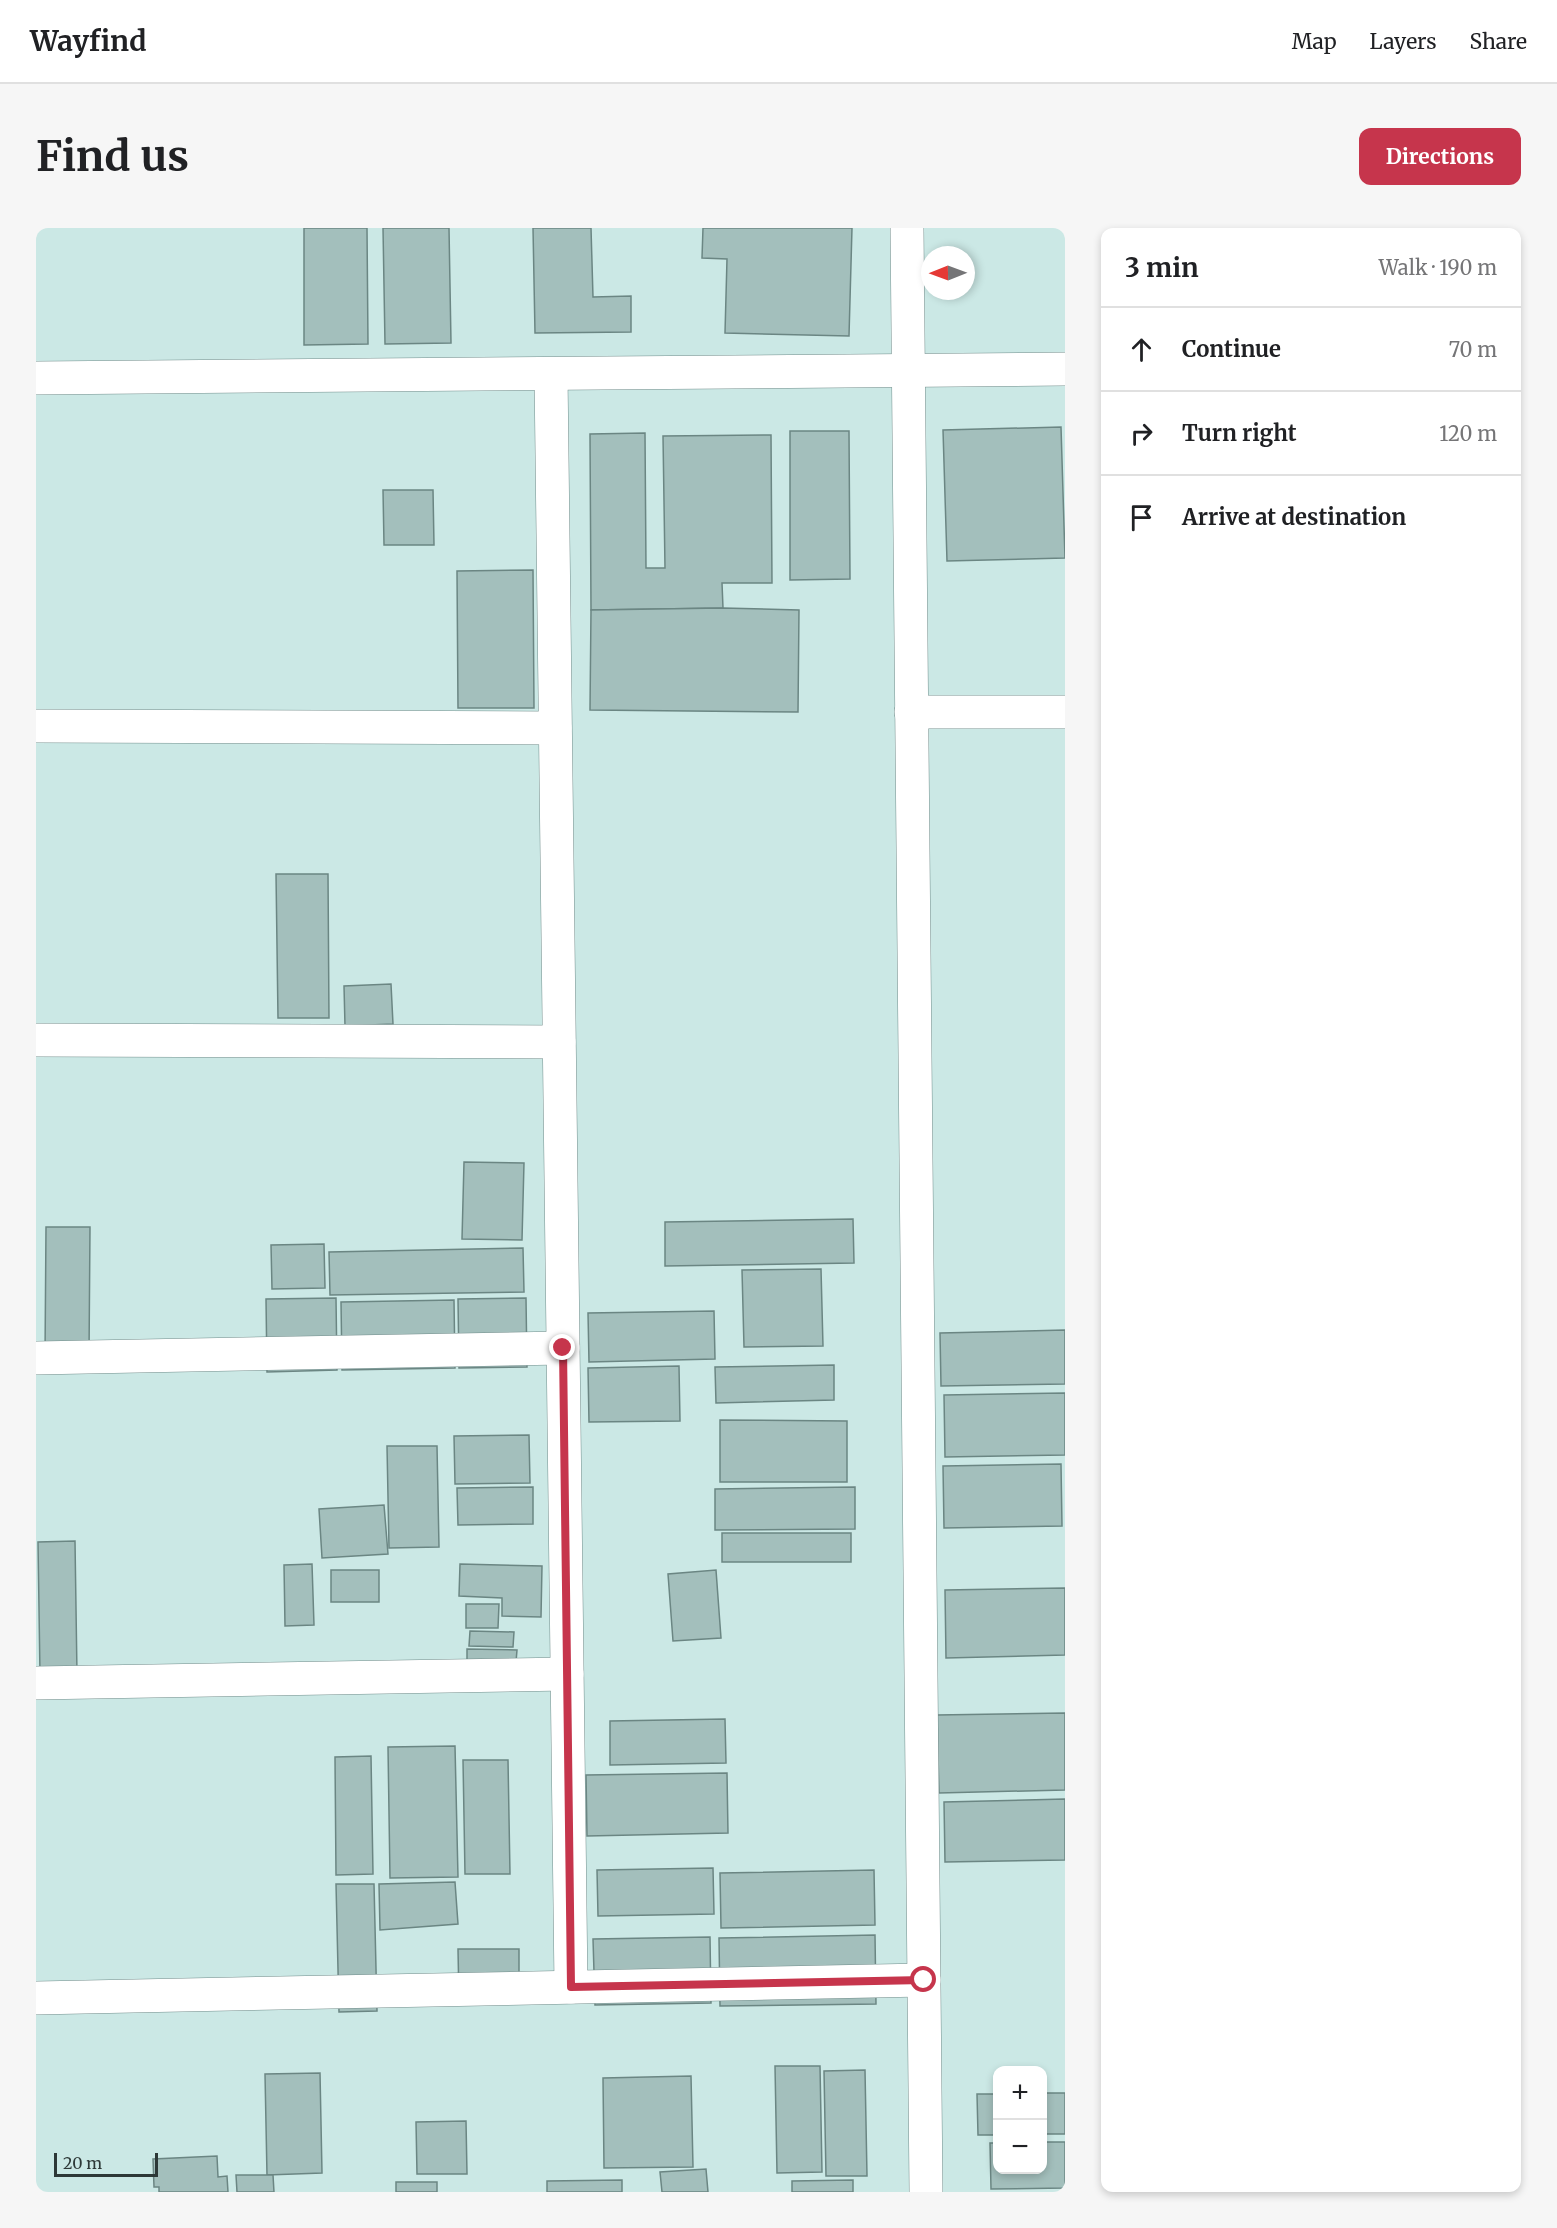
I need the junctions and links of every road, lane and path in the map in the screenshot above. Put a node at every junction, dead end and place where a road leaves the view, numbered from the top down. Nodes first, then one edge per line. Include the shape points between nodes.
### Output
1 (906, 228) edge
2 (1065, 369) edge
3 (908, 371) junction
4 (551, 374) junction
5 (36, 378) edge
6 (911, 712) junction
7 (1065, 712) edge
8 (36, 726) edge
9 (555, 728) junction
10 (36, 1040) edge
11 (559, 1042) junction
12 (563, 1348) junction
13 (36, 1358) edge
14 (567, 1674) junction
15 (36, 1683) edge
16 (924, 1980) junction
17 (571, 1987) junction
18 (36, 1998) edge
19 (926, 2192) edge

1 - 3 street
2 - 3 street
3 - 4 street
3 - 6 street
4 - 5 street
4 - 9 street
6 - 7 street
6 - 16 street
8 - 9 street
9 - 11 street
10 - 11 street
11 - 12 street
12 - 13 street
12 - 14 street
14 - 15 street
14 - 17 street
16 - 17 street
16 - 19 street
17 - 18 street

